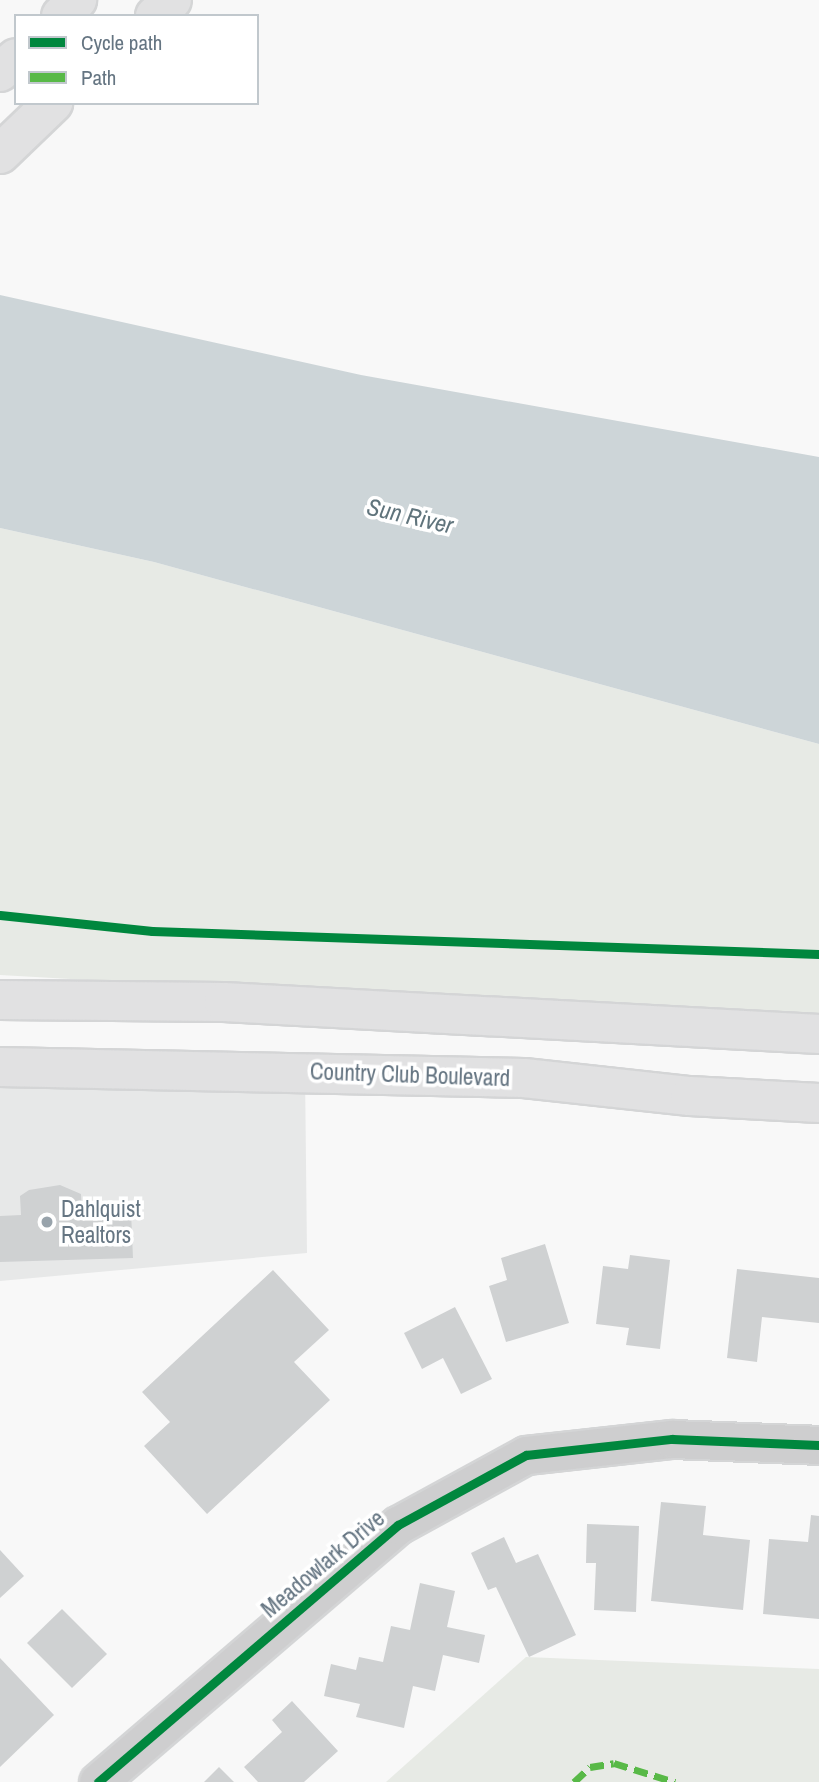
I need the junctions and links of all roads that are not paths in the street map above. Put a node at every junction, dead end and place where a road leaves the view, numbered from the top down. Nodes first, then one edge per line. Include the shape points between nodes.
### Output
1 (78, 0) edge
2 (172, 0) edge
3 (63, 14) edge
4 (157, 14) edge
5 (14, 60) edge
6 (0, 72) edge
7 (51, 105) edge
8 (0, 154) edge
9 (0, 1000) edge
10 (819, 1034) edge
11 (0, 1067) edge
12 (819, 1103) edge
13 (819, 1444) edge
14 (98, 1782) edge

1 - 3 main road
2 - 4 main road
5 - 6 main road
7 - 8 main road
9 - 10 main road via 224,1002
11 - 12 main road, Country Club Boulevard via 524,1078 690,1096
13 - 14 street, Meadowlark Drive via 672,1439 526,1455 398,1525

